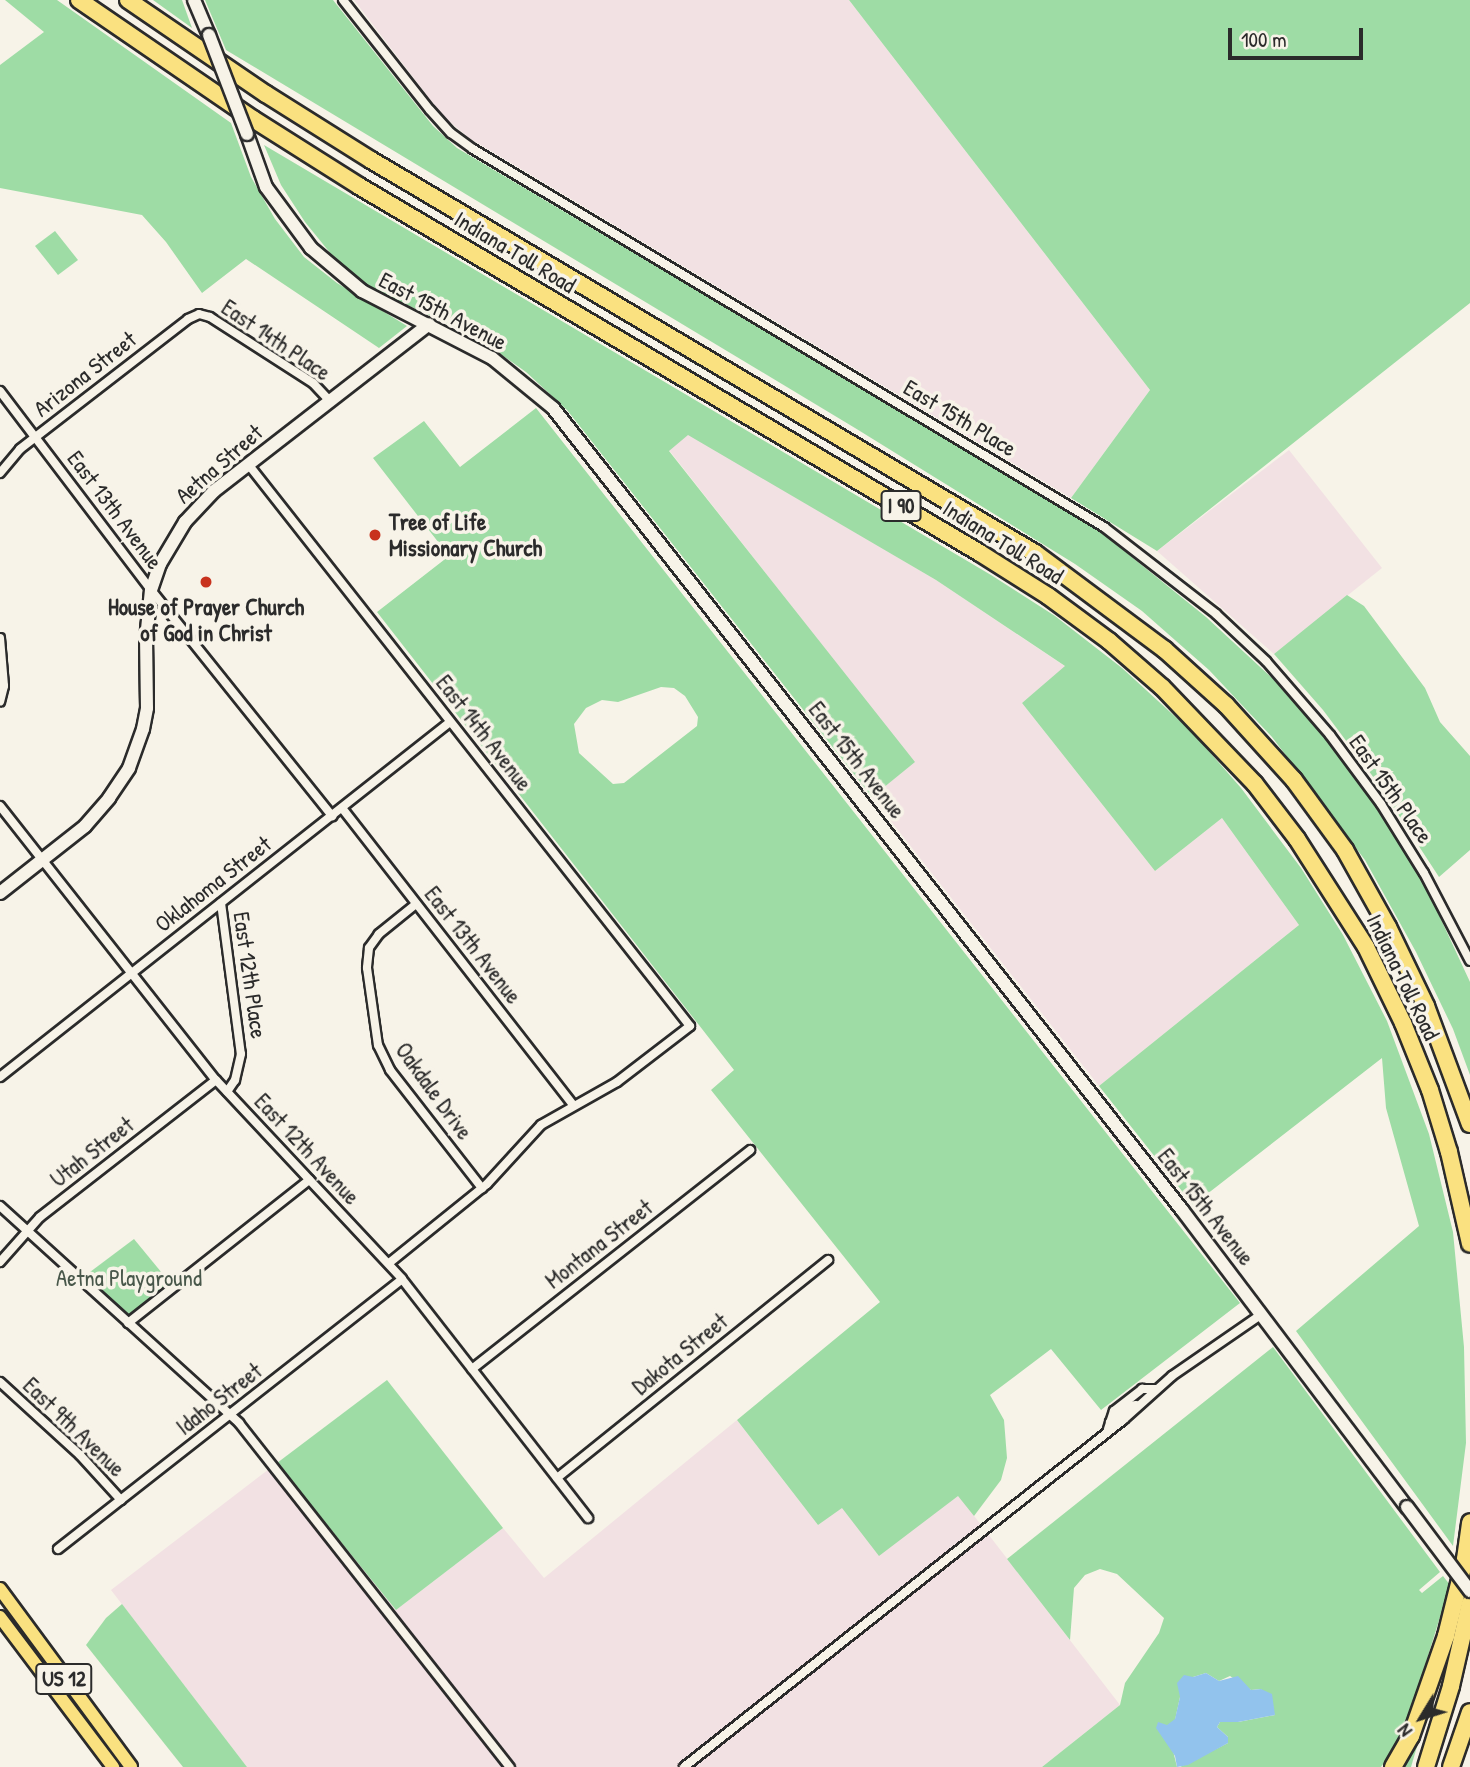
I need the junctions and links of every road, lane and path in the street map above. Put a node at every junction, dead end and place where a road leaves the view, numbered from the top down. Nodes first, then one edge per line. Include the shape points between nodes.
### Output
1 (79, 0) edge
2 (128, 0) edge
3 (194, 0) edge
4 (343, 0) edge
5 (199, 314) joint
6 (429, 324) junction
7 (0, 391) edge
8 (329, 400) junction
9 (35, 437) junction
10 (248, 464) junction
11 (0, 473) edge
12 (151, 590) junction
13 (0, 638) edge
14 (0, 702) edge
15 (450, 722) junction
16 (0, 806) edge
17 (342, 808) junction
18 (332, 816) junction
19 (42, 860) junction
20 (0, 893) edge
21 (221, 903) junction
22 (416, 904) junction
23 (1470, 961) edge
24 (132, 973) junction
25 (0, 1077) edge
26 (216, 1080) junction
27 (227, 1092) junction
28 (573, 1105) junction
29 (1470, 1124) edge
30 (750, 1150) dead end
31 (309, 1180) junction
32 (482, 1188) junction
33 (0, 1206) edge
34 (27, 1231) junction
35 (1470, 1244) edge
36 (828, 1260) dead end
37 (0, 1262) edge
38 (388, 1264) junction
39 (402, 1279) junction
40 (1262, 1314) junction
41 (128, 1323) junction
42 (472, 1369) junction
43 (0, 1382) edge
44 (1156, 1389) junction
45 (230, 1415) junction
46 (1109, 1425) junction
47 (557, 1478) junction
48 (121, 1500) junction
49 (587, 1518) dead end
50 (1470, 1522) edge
51 (58, 1549) dead end
52 (0, 1589) edge
53 (1470, 1591) edge
54 (1470, 1603) edge
55 (0, 1618) edge
56 (1470, 1712) edge
57 (113, 1767) edge
58 (131, 1767) edge
59 (510, 1767) edge
60 (684, 1767) edge
61 (1393, 1767) edge
62 (1426, 1767) edge
63 (1451, 1767) edge

1 - 35 highway, Indiana Toll Road / I 90 via 359,186 980,553 1099,634 1162,687 1255,783 1311,858 1366,947 1430,1090
2 - 29 highway, Indiana Toll Road / I 90 via 371,160 1035,553 1164,649 1226,705 1286,771 1345,850 1426,1006
3 - 6 street, East 15th Avenue, bridge via 266,187 311,248 362,291
4 - 23 street, East 15th Place via 430,110 473,149 1104,527 1216,614 1266,661 1374,794 1424,873
5 - 8 street, East 14th Place via 313,383
5 - 9 street, Arizona Street
6 - 8 street, Aetna Street
6 - 40 street, East 15th Avenue via 492,358 553,408
7 - 9 street, East 13th Avenue
8 - 10 street, Aetna Street
9 - 11 street, Arizona Street
9 - 12 street, East 13th Avenue
10 - 12 street, Aetna Street via 185,522 160,564
10 - 15 street, East 14th Avenue
12 - 18 street, East 13th Avenue
12 - 19 street, Aetna Street via 147,708 138,748 98,812
13 - 14 street via 4,686
15 - 17 street, Oklahoma Street
15 - 28 street, East 14th Avenue via 690,1026 627,1076
16 - 19 street, East 12th Avenue
17 - 18 street, Oklahoma Street
17 - 22 street, East 13th Avenue
18 - 21 street, Oklahoma Street
19 - 20 street, Aetna Street
19 - 24 street, East 12th Avenue
21 - 24 street, Oklahoma Street
21 - 27 street, East 12th Place via 241,1054
22 - 28 street, East 13th Avenue
22 - 32 street, Oakdale Drive via 379,933 369,948 367,968 378,1045 390,1070
24 - 25 street, Oklahoma Street
24 - 26 street, East 12th Avenue
26 - 27 street, East 12th Avenue
26 - 34 street, Utah Street
27 - 31 street, East 12th Avenue
28 - 32 street via 541,1125
30 - 42 street, Montana Street
31 - 38 street, East 12th Avenue
31 - 41 street
32 - 38 street
33 - 34 street
34 - 37 street, Utah Street
34 - 41 street
36 - 47 street, Dakota Street
38 - 39 street, East 12th Avenue
39 - 42 street, East 12th Avenue
39 - 45 street, Idaho Street
40 - 44 street
40 - 53 street, East 15th Avenue, bridge
41 - 45 street
42 - 47 street, East 12th Avenue
43 - 48 street, East 9th Avenue via 74,1448
44 - 46 street via 1131,1413
44 - 46 street via 1139,1391 1112,1412
45 - 48 street, Idaho Street
45 - 59 street
46 - 60 street
47 - 49 street, East 12th Avenue
48 - 51 street, Idaho Street
50 - 61 highway via 1446,1636 1411,1736
52 - 58 main road, US 12
54 - 62 highway
55 - 57 main road, US 12
56 - 63 highway

